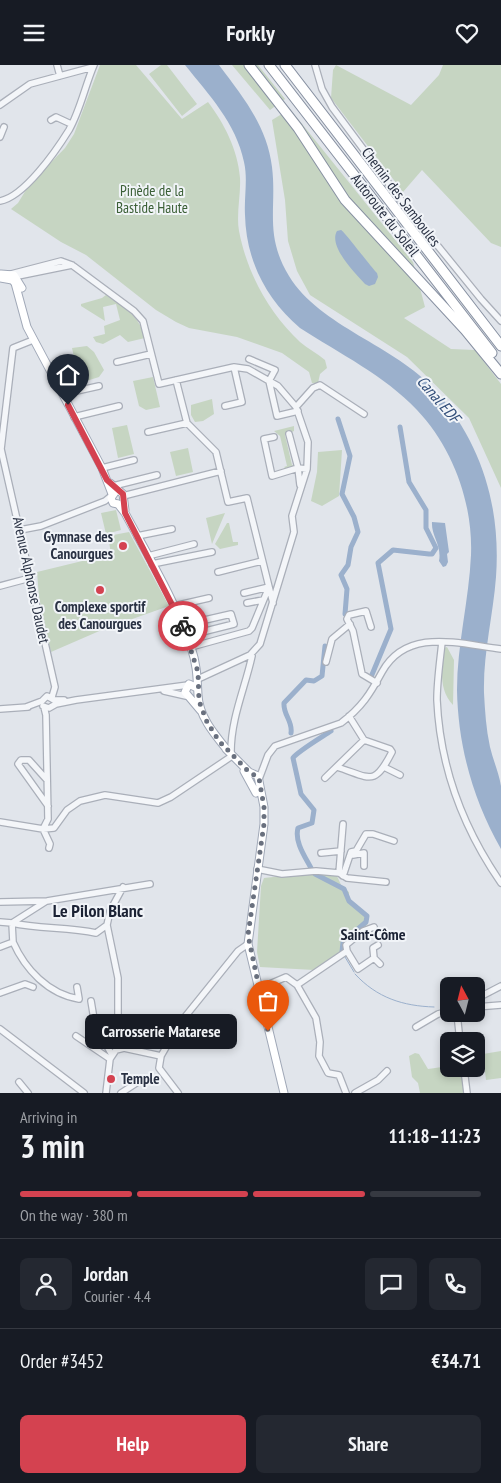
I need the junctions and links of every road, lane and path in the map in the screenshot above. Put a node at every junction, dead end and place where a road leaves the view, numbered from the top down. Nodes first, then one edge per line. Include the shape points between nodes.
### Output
1 (57, 65) edge
2 (249, 65) edge
3 (268, 65) edge
4 (285, 65) edge
5 (315, 65) edge
6 (94, 66) edge
7 (60, 76) junction
8 (0, 105) edge
9 (51, 120) dead end
10 (72, 124) junction
11 (4, 127) dead end
12 (0, 137) edge
13 (0, 201) edge
14 (7, 276) edge
15 (501, 321) edge
16 (32, 337) junction
17 (501, 346) edge
18 (151, 354) junction
19 (249, 359) dead end
20 (117, 362) dead end
21 (501, 365) edge
22 (234, 367) junction
23 (501, 374) edge
24 (176, 380) junction
25 (269, 381) junction
26 (99, 386) dead end
27 (63, 394) junction
28 (119, 406) dead end
29 (225, 406) dead end
30 (297, 409) junction
31 (364, 414) dead end
32 (74, 417) junction
33 (186, 423) junction
34 (148, 432) dead end
35 (289, 434) dead end
36 (274, 437) dead end
37 (0, 449) edge
38 (134, 460) dead end
39 (102, 468) junction
40 (298, 468) junction
41 (307, 469) junction
42 (221, 471) junction
43 (157, 475) dead end
44 (300, 487) junction
45 (115, 497) junction
46 (172, 529) dead end
47 (20, 530) junction
48 (137, 536) junction
49 (194, 544) dead end
50 (212, 552) dead end
51 (148, 556) junction
52 (262, 561) junction
53 (152, 565) junction
54 (218, 572) dead end
55 (30, 578) junction
56 (280, 580) junction
57 (0, 586) edge
58 (269, 589) junction
59 (244, 593) dead end
60 (209, 598) dead end
61 (263, 600) junction
62 (247, 603) dead end
63 (274, 605) junction
64 (174, 606) junction
65 (350, 624) junction
66 (182, 625) junction
67 (371, 627) dead end
68 (186, 636) junction
69 (442, 642) junction
70 (191, 647) junction
71 (501, 649) edge
72 (252, 656) dead end
73 (326, 662) dead end
74 (198, 673) junction
75 (377, 683) junction
76 (188, 685) junction
77 (157, 691) junction
78 (198, 691) junction
79 (188, 696) junction
80 (48, 702) junction
81 (0, 709) edge
82 (202, 713) junction
83 (349, 716) junction
84 (364, 740) junction
85 (230, 752) junction
86 (262, 767) junction
87 (337, 767) junction
88 (384, 767) junction
89 (251, 775) junction
90 (400, 775) dead end
91 (325, 778) dead end
92 (47, 780) junction
93 (256, 782) junction
94 (48, 806) junction
95 (48, 819) junction
96 (0, 821) edge
97 (343, 824) dead end
98 (43, 829) junction
99 (54, 829) junction
100 (394, 841) dead end
101 (49, 849) dead end
102 (341, 851) junction
103 (321, 853) dead end
104 (348, 860) junction
105 (364, 866) dead end
106 (257, 869) junction
107 (341, 874) junction
108 (386, 882) dead end
109 (501, 883) edge
110 (150, 884) dead end
111 (123, 887) junction
112 (47, 901) junction
113 (0, 902) edge
114 (0, 922) edge
115 (12, 923) junction
116 (107, 925) junction
117 (374, 927) dead end
118 (13, 942) junction
119 (248, 944) junction
120 (378, 945) dead end
121 (0, 947) edge
122 (346, 951) junction
123 (374, 958) junction
124 (380, 964) dead end
125 (297, 985) junction
126 (501, 986) edge
127 (33, 987) dead end
128 (77, 987) dead end
129 (258, 989) junction
130 (0, 993) edge
131 (485, 994) edge
132 (91, 1001) dead end
133 (501, 1005) edge
134 (485, 1006) edge
135 (440, 1013) edge
136 (416, 1027) dead end
137 (0, 1029) edge
138 (76, 1036) dead end
139 (124, 1048) junction
140 (160, 1056) junction
141 (111, 1057) junction
142 (387, 1071) dead end
143 (465, 1077) edge
144 (138, 1082) dead end
145 (19, 1083) dead end
146 (28, 1093) edge
147 (84, 1093) edge
148 (106, 1093) edge
149 (122, 1093) edge
150 (178, 1093) edge
151 (284, 1093) edge
152 (346, 1093) edge
153 (355, 1093) edge
154 (467, 1093) edge

1 - 7 street
2 - 23 highway via 298,128 345,200
3 - 21 highway, Autoroute du Soleil
4 - 17 highway, Autoroute du Soleil
5 - 15 street, Chemin des Samboules via 322,89 332,107 407,207
6 - 7 street
6 - 10 street
7 - 8 street via 30,84
9 - 10 street via 56,117
10 - 13 street via 45,163 16,195
11 - 12 street
14 - 16 main road
14 - 16 main road via 17,287
14 - 18 street via 72,265 143,321
16 - 27 main road
16 - 37 street, Avenue Alphonse Daudet via 13,347
18 - 20 street
18 - 24 street via 159,384
19 - 25 street via 274,370
22 - 24 street
22 - 25 street via 248,369
22 - 29 street via 242,402
24 - 33 street
25 - 30 street via 278,386
25 - 30 street via 277,417
26 - 27 street
27 - 32 main road
28 - 32 street
30 - 31 street via 312,388 320,385
30 - 41 street via 308,442
32 - 39 main road
33 - 34 street
33 - 42 street via 216,452
35 - 40 street
36 - 40 street via 264,441 272,476
37 - 47 street, Avenue Alphonse Daudet
38 - 39 street
39 - 45 main road
40 - 41 street
40 - 44 street
41 - 44 street
42 - 45 street
42 - 52 street via 228,502 247,498
43 - 45 street
44 - 56 street via 292,516 294,532
45 - 47 street via 41,526
45 - 48 main road
46 - 48 street
47 - 55 street, Avenue Alphonse Daudet
48 - 51 main road
49 - 51 street
50 - 53 street
51 - 53 main road
52 - 54 street
52 - 58 street
53 - 64 main road
55 - 57 street
55 - 80 street, Avenue Alphonse Daudet via 53,682
56 - 58 street
56 - 63 street
58 - 59 street
58 - 61 street
58 - 63 street
60 - 64 street
61 - 62 street
61 - 70 street via 249,631
63 - 74 street via 260,644 250,655 210,672
64 - 66 main road
65 - 67 street via 349,615 366,611
65 - 73 street via 332,639
65 - 75 street via 362,674
66 - 68 main road
66 - 68 street via 231,614 234,624
68 - 70 main road
69 - 71 street
69 - 75 street via 430,640 404,648 392,657
69 - 109 street via 437,700 452,788 481,853
70 - 74 main road
72 - 85 street via 236,708
74 - 76 main road
74 - 78 main road
75 - 83 street via 367,700
76 - 77 street
76 - 78 main road
76 - 79 main road via 184,690
77 - 79 street
77 - 80 street
78 - 79 main road
78 - 82 main road
79 - 82 main road
80 - 81 street
80 - 92 street
82 - 85 main road via 213,733
83 - 84 street
83 - 86 street via 341,723 275,745
84 - 87 street
84 - 88 street via 390,749 392,752
85 - 89 main road
85 - 99 street via 171,797 158,803 105,795 87,798 67,810
86 - 89 street
86 - 93 street
87 - 88 street via 376,777
87 - 91 street
88 - 90 street
89 - 93 main road via 249,782
92 - 94 street
92 - 94 street via 28,760 18,764
93 - 106 main road via 264,807
94 - 95 street
95 - 98 street
95 - 99 street
96 - 98 street
97 - 102 street
98 - 99 street
98 - 101 street
100 - 104 street via 366,834
102 - 103 street
102 - 107 street
104 - 105 street via 364,853
104 - 107 street
106 - 107 street via 282,874 316,871
106 - 119 main road
107 - 108 street via 346,878
110 - 111 street
111 - 112 street
111 - 116 street via 110,911
112 - 113 street
112 - 115 street
114 - 115 street
115 - 116 street via 96,933
115 - 118 street
116 - 139 street via 118,978 118,1021 124,1030
117 - 122 street via 357,935 346,945
118 - 121 street
118 - 128 street via 28,969 54,990 66,997 79,999
119 - 129 main road
119 - 140 street via 238,951
120 - 123 street via 373,948
122 - 123 street via 358,969
122 - 125 street
123 - 124 street
125 - 129 street via 286,977
125 - 152 street via 316,1018 319,1055 326,1071 339,1075
126 - 131 street
127 - 130 street via 25,984
129 - 151 main road
132 - 141 street via 95,1025
133 - 134 street
135 - 136 street
137 - 147 street
138 - 141 street
139 - 140 street
139 - 141 street via 116,1050
140 - 150 street via 159,1068
141 - 148 street
142 - 153 street
143 - 154 street
144 - 149 street
145 - 146 street

